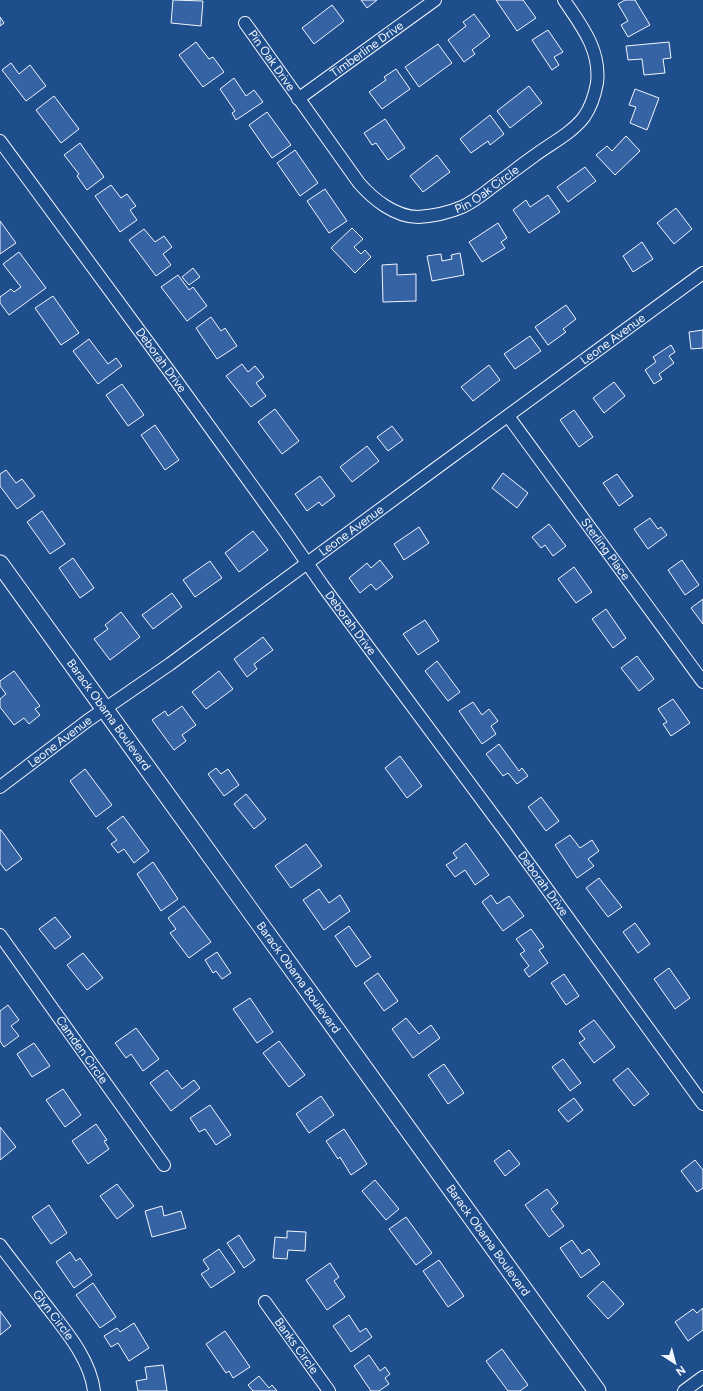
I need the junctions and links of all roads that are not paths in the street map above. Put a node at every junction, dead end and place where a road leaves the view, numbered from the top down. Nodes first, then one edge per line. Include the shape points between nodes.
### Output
1 (435, 0) edge
2 (564, 0) edge
3 (244, 23) dead end
4 (298, 98) junction
5 (0, 141) edge
6 (703, 273) edge
7 (508, 416) junction
8 (307, 563) junction
9 (1, 566) edge
10 (703, 682) edge
11 (105, 709) junction
12 (0, 787) edge
13 (0, 935) edge
14 (703, 1104) edge
15 (164, 1165) dead end
16 (0, 1245) edge
17 (264, 1302) dead end
18 (703, 1377) edge
19 (94, 1391) edge
20 (329, 1391) edge
21 (597, 1391) edge
22 (684, 1391) edge

1 - 4 street, Timberline Drive
2 - 4 street, Pin Oak Circle via 592,44 595,55 597,82 590,105 584,117 566,134 463,207 445,213 416,217 394,211 381,204 359,183
3 - 4 street, Pin Oak Drive
5 - 8 street, Deborah Drive
6 - 7 street, Leone Avenue
7 - 8 street, Leone Avenue
7 - 10 street, Sterling Place
8 - 11 street, Leone Avenue
8 - 14 street, Deborah Drive
9 - 11 main road, Barack Obama Boulevard
11 - 12 street, Leone Avenue
11 - 21 main road, Barack Obama Boulevard
13 - 15 street, Camden Circle
16 - 19 street, Glyn Circle via 80,1353 88,1368
17 - 20 street, Banks Circle
18 - 22 street

